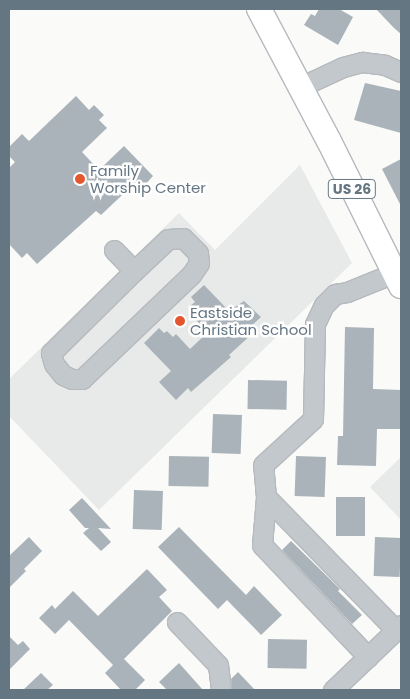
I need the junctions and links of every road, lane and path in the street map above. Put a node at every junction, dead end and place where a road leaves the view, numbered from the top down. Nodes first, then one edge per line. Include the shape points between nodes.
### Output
1 (259, 9) edge
2 (401, 72) edge
3 (300, 87) junction
4 (114, 250) dead end
5 (134, 271) junction
6 (399, 275) edge
7 (266, 497) junction
8 (177, 622) dead end
9 (399, 627) edge
10 (368, 657) junction
11 (222, 690) edge
12 (333, 690) edge

1 - 3 main road, US 26
2 - 3 street via 386,65 362,62
3 - 6 main road, US 26
4 - 5 street
5 - 5 street via 51,353 54,364 63,375 82,379 191,276 199,263 198,253 183,238 168,239
6 - 7 street via 335,294 318,313 312,419 264,465
7 - 9 street
7 - 10 street via 262,545
8 - 11 street via 218,665
9 - 10 street
10 - 12 street

